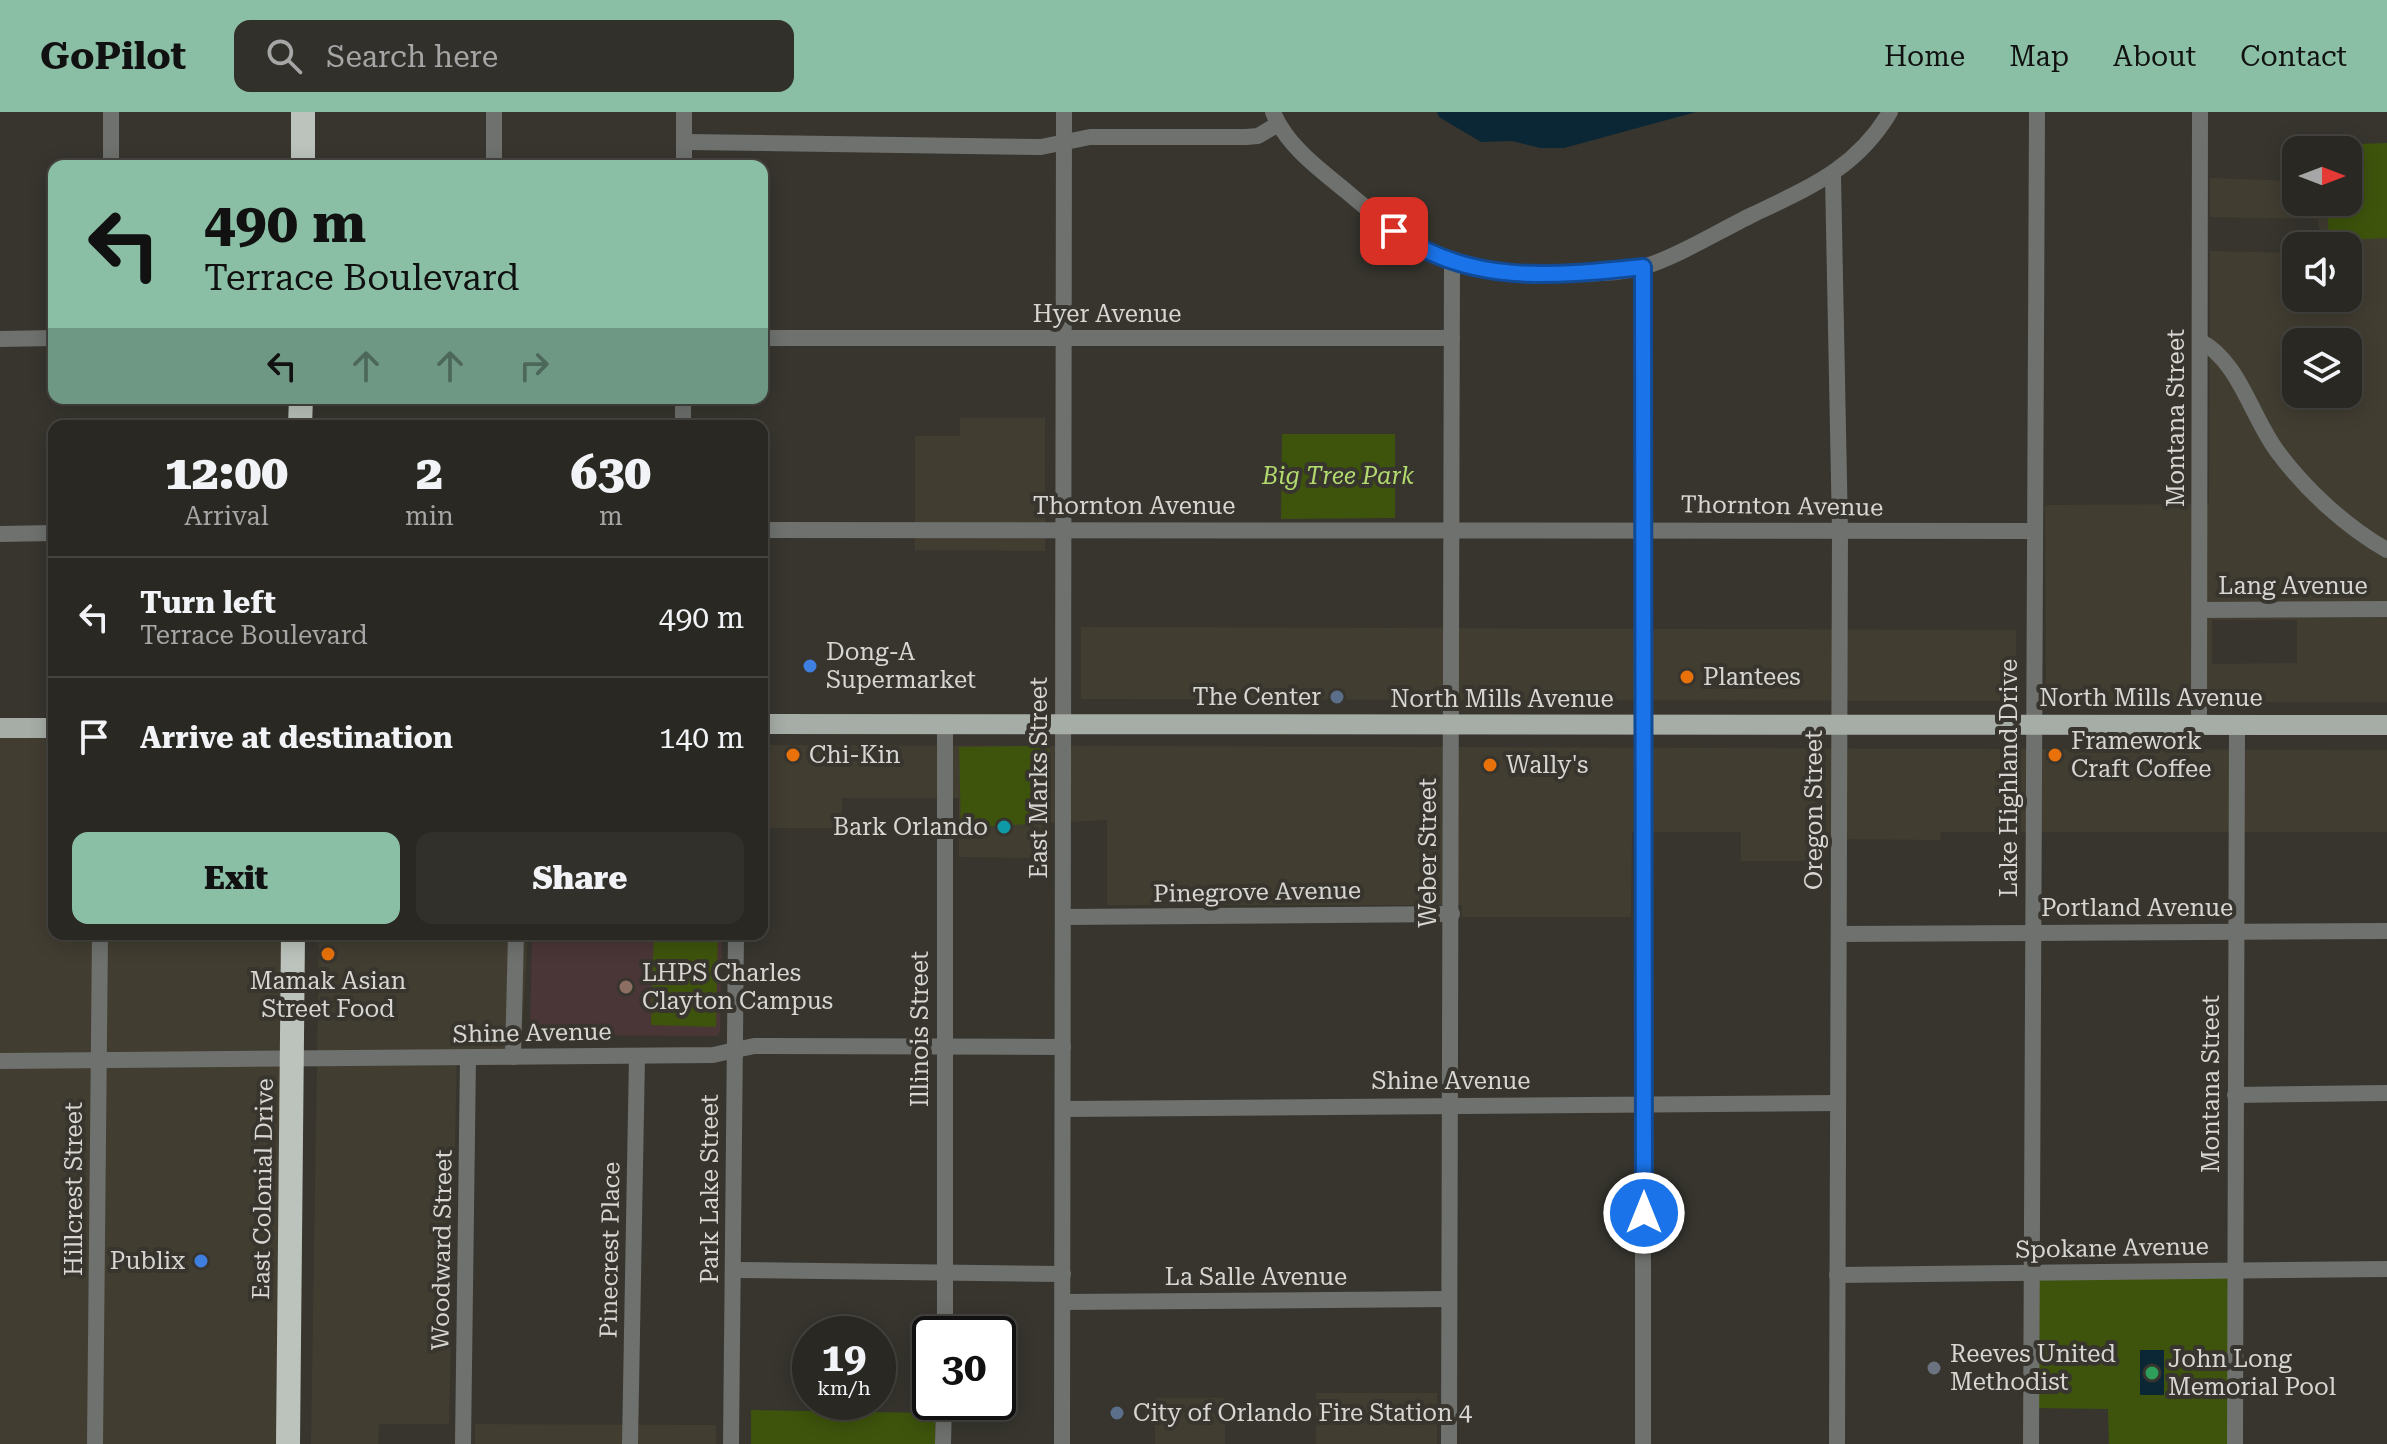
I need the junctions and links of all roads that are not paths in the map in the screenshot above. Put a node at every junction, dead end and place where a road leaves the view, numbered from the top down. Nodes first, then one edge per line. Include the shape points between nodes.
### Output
1 (111, 112) edge
2 (303, 112) edge
3 (494, 112) edge
4 (684, 112) edge
5 (1064, 112) edge
6 (1890, 112) edge
7 (2037, 112) edge
8 (2200, 112) edge
9 (1275, 118) edge
10 (684, 142) junction
11 (1064, 143) junction
12 (111, 160) edge
13 (303, 160) edge
14 (494, 160) edge
15 (684, 160) edge
16 (1833, 176) junction
17 (1452, 263) junction
18 (1643, 267) junction
19 (48, 338) edge
20 (768, 338) edge
21 (1063, 338) junction
22 (1452, 338) junction
23 (0, 339) edge
24 (2200, 341) junction
25 (1645, 529) junction
26 (768, 530) edge
27 (1063, 530) junction
28 (1450, 530) junction
29 (1840, 531) junction
30 (2034, 531) junction
31 (48, 533) edge
32 (0, 534) edge
33 (2387, 550) edge
34 (2387, 609) edge
35 (2200, 610) junction
36 (1063, 723) junction
37 (768, 724) edge
38 (945, 724) junction
39 (1644, 724) junction
40 (2033, 724) junction
41 (2237, 724) junction
42 (1452, 725) junction
43 (1838, 725) junction
44 (2199, 725) junction
45 (2387, 725) edge
46 (0, 728) edge
47 (48, 728) edge
48 (1452, 914) junction
49 (1064, 917) junction
50 (2387, 931) edge
51 (2236, 932) junction
52 (2033, 933) junction
53 (1839, 934) junction
54 (100, 940) edge
55 (293, 940) edge
56 (516, 940) edge
57 (736, 940) edge
58 (943, 1047) junction
59 (1063, 1047) junction
60 (734, 1050) junction
61 (637, 1056) junction
62 (468, 1057) junction
63 (513, 1057) junction
64 (98, 1060) junction
65 (0, 1061) edge
66 (292, 1061) junction
67 (2387, 1093) edge
68 (2235, 1095) junction
69 (1838, 1103) junction
70 (1450, 1105) junction
71 (1644, 1105) junction
72 (1064, 1109) junction
73 (2387, 1269) edge
74 (735, 1270) junction
75 (2235, 1270) junction
76 (945, 1271) junction
77 (2031, 1273) junction
78 (1063, 1274) junction
79 (1837, 1275) junction
80 (1449, 1299) junction
81 (1063, 1302) junction
82 (945, 1316) edge
83 (944, 1420) edge
84 (95, 1444) edge
85 (288, 1444) edge
86 (463, 1444) edge
87 (630, 1444) edge
88 (731, 1444) edge
89 (943, 1444) edge
90 (1062, 1444) edge
91 (1449, 1444) edge
92 (1643, 1444) edge
93 (1837, 1444) edge
94 (2031, 1444) edge
95 (2235, 1444) edge

1 - 12 street
2 - 13 highway
3 - 14 street
4 - 10 street
5 - 11 street, East Marks Street
6 - 16 street via 1875,137
7 - 30 street, Lake Highland Drive
8 - 24 street, Montana Street
9 - 11 street via 1258,136 1090,137
9 - 17 street via 1305,156 1379,219 1409,242
10 - 11 street via 1041,147
10 - 15 street
11 - 21 street, East Marks Street
16 - 18 street
16 - 29 street, Oregon Street
17 - 18 street via 1490,273 1527,274
17 - 22 street, Weber Street
18 - 25 street
19 - 23 street
20 - 21 street, Hyer Avenue
21 - 22 street, Hyer Avenue
21 - 27 street, East Marks Street
22 - 28 street, Weber Street
24 - 33 street via 2226,360 2252,412 2294,472
24 - 35 street, Montana Street
25 - 28 street, Thornton Avenue
25 - 29 street, Thornton Avenue
25 - 39 street
26 - 27 street, Thornton Avenue
27 - 28 street, Thornton Avenue
27 - 36 street, East Marks Street
28 - 42 street, Weber Street
29 - 30 street, Thornton Avenue
29 - 43 street, Oregon Street
30 - 40 street, Lake Highland Drive
31 - 32 street
34 - 35 street, Lang Avenue
35 - 44 street, Montana Street
36 - 38 main road, North Mills Avenue
36 - 42 main road, North Mills Avenue
36 - 49 street, East Marks Street
37 - 38 main road, North Mills Avenue
38 - 58 street, Illinois Street
39 - 42 main road, North Mills Avenue
39 - 43 main road, North Mills Avenue
39 - 71 street
40 - 43 main road, North Mills Avenue
40 - 44 main road, North Mills Avenue
40 - 52 street, Lake Highland Drive
41 - 44 main road, North Mills Avenue
41 - 45 main road, North Mills Avenue
41 - 51 street, Montana Street
42 - 48 street, Weber Street
43 - 53 street, Oregon Street
46 - 47 main road
48 - 49 street, Pinegrove Avenue
48 - 70 street, Weber Street
49 - 59 street, East Marks Street
50 - 51 street, Portland Avenue
51 - 52 street, Portland Avenue
51 - 68 street, Montana Street
52 - 53 street, Portland Avenue
52 - 77 street, Lake Highland Drive
53 - 69 street, Oregon Street
54 - 64 street, Hillcrest Street
55 - 66 highway, East Colonial Drive
56 - 63 street
57 - 60 street, Park Lake Street
58 - 59 street, Shine Avenue
58 - 60 street, Shine Avenue
58 - 76 street, Illinois Street
59 - 72 street, East Marks Street
60 - 61 street, Shine Avenue
60 - 74 street, Park Lake Street
61 - 63 street, Shine Avenue
61 - 87 street, Pinecrest Place
62 - 63 street, Shine Avenue
62 - 66 street, Shine Avenue
62 - 86 street, Woodward Street
64 - 65 street, Shine Avenue
64 - 66 street, Shine Avenue
64 - 84 street, Hillcrest Street
66 - 85 highway, East Colonial Drive
67 - 68 street
68 - 75 street, Montana Street
69 - 71 street, Shine Avenue
69 - 79 street, Oregon Street
70 - 71 street, Shine Avenue
70 - 72 street, Shine Avenue
70 - 80 street, Weber Street
71 - 92 street
72 - 78 street, East Marks Street
73 - 75 street, Spokane Avenue
74 - 76 street
74 - 88 street, Park Lake Street
75 - 77 street, Spokane Avenue
75 - 95 street, Montana Street
76 - 78 street
76 - 82 street, Illinois Street
77 - 79 street, Spokane Avenue
77 - 94 street, Lake Highland Drive
78 - 81 street, East Marks Street
79 - 93 street, Oregon Street
80 - 81 street, La Salle Avenue
80 - 91 street, Weber Street
81 - 90 street, East Marks Street
83 - 89 street

